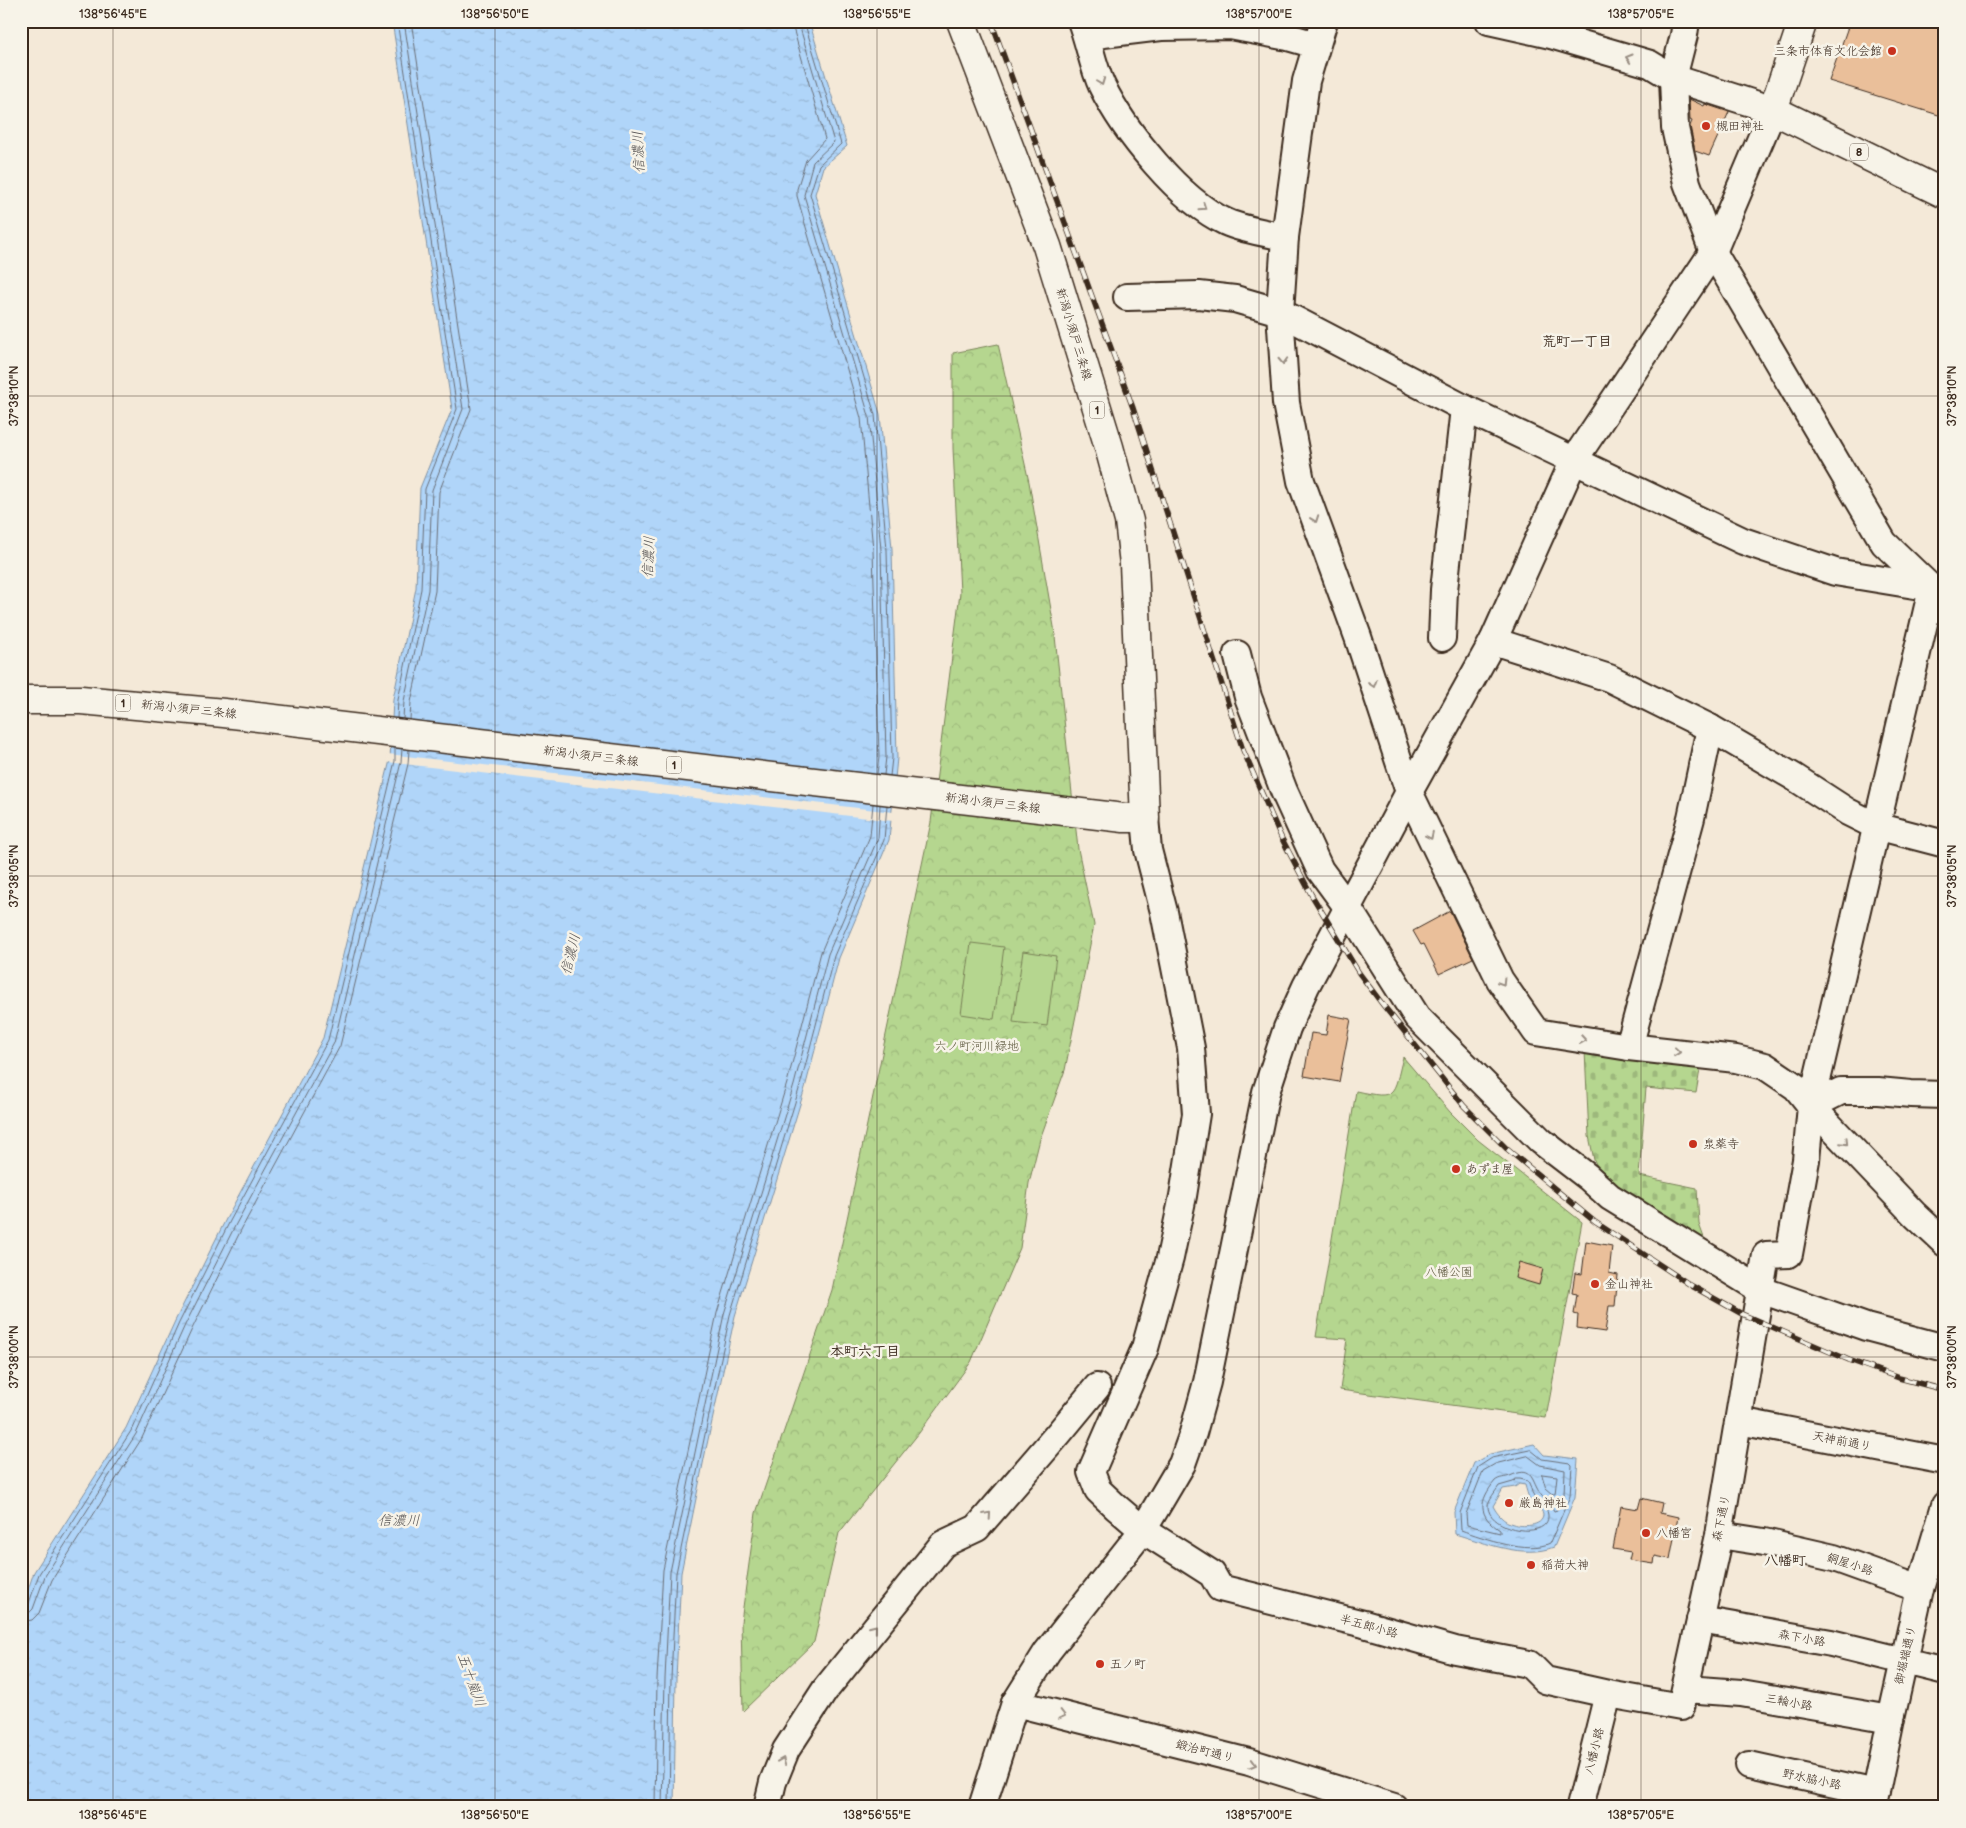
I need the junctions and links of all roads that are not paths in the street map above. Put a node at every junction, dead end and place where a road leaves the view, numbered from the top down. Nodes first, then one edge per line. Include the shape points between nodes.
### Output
1 (961, 21) edge
2 (1489, 21) edge
3 (1686, 21) edge
4 (1803, 21) edge
5 (1084, 29) edge
6 (1320, 33) edge
7 (1673, 78) junction
8 (1773, 110) junction
9 (1945, 194) edge
10 (1285, 237) junction
11 (1713, 252) junction
12 (1127, 297) dead end
13 (1280, 312) junction
14 (1464, 408) junction
15 (1574, 460) junction
16 (1939, 590) edge
17 (1442, 638) dead end
18 (1493, 641) junction
19 (1236, 654) dead end
20 (21, 700) edge
21 (1710, 728) junction
22 (1409, 792) junction
23 (1135, 818) junction
24 (1876, 826) junction
25 (1945, 844) edge
26 (1348, 908) junction
27 (1629, 1047) junction
28 (1945, 1095) edge
29 (1812, 1106) junction
30 (1945, 1243) edge
31 (1761, 1290) junction
32 (1945, 1348) edge
33 (1097, 1387) dead end
34 (1739, 1421) junction
35 (1945, 1461) edge
36 (1945, 1505) edge
37 (1143, 1530) junction
38 (1719, 1535) junction
39 (1920, 1589) junction
40 (1700, 1620) junction
41 (1904, 1661) junction
42 (1945, 1671) edge
43 (1686, 1689) junction
44 (1608, 1694) junction
45 (1015, 1703) junction
46 (1891, 1719) junction
47 (1749, 1765) dead end
48 (1875, 1800) edge
49 (767, 1807) edge
50 (982, 1807) edge
51 (1394, 1807) edge
52 (1580, 1807) edge

1 - 23 main road, 新潟小須戸三条線 / 1 via 1047,246 1129,521 1134,564
7 -> 2 street via 1650,64
3 - 7 street
4 - 8 main road
5 - 6 street via 1230,26 1288,37
5 -> 10 street via 1102,85 1125,125 1177,188 1226,222
6 - 10 street via 1306,81
7 - 8 street
7 - 11 street via 1675,128 1687,182
8 - 9 main road, 8
8 - 11 street
10 - 13 street
11 - 15 street
11 - 16 street via 1884,543
12 - 13 street via 1199,295 1235,299
13 - 14 street
13 -> 22 street via 1286,403 1301,481 1358,637
14 - 15 street
14 - 17 street via 1444,590
15 - 16 street via 1743,541 1834,572
15 - 18 street
16 - 24 street
18 - 21 street via 1609,678
18 - 22 street
19 - 26 street via 1248,697 1284,791 1320,870
20 - 23 main road, 新潟小須戸三条線 / 1 via 81,700 224,713
21 - 24 street
21 - 27 street via 1691,818
22 - 26 street
22 -> 27 street via 1500,980 1536,1032
23 - 37 street, 半五郎小路 via 1148,850 1164,912 1191,1048 1196,1114 1170,1258 1145,1348 1091,1472 1098,1490
24 - 25 street
24 - 29 street
26 - 31 street via 1417,1016 1541,1141 1610,1197
26 - 37 street via 1306,986 1276,1058 1193,1433 1182,1464
27 -> 29 street via 1736,1059 1765,1066 1796,1087
28 - 29 street via 1841,1090
29 -> 30 street
29 - 31 street, 森下通り via 1789,1254 1766,1255
31 - 32 street via 1866,1327
31 - 34 street, 森下通り
49 -> 33 street via 786,1750 825,1690 943,1544 977,1528
34 - 35 street, 天神前通り
34 - 38 street, 森下通り
36 - 39 street, 御堀端通り
37 - 44 street, 半五郎小路 via 1212,1574 1220,1588 1456,1650 1529,1664 1545,1680
37 - 45 street via 1047,1652
38 - 39 street, 銅屋小路 via 1834,1558
38 - 40 street, 森下通り
39 - 41 street, 御堀端通り
40 - 41 street, 森下小路 via 1831,1643
40 - 43 street, 森下通り
41 - 42 street, 森下小路
41 - 46 street, 御堀端通り
43 - 44 street, 森下通り via 1681,1707
43 - 46 street, 三輪小路 via 1741,1694
44 - 52 street, 八幡小路
45 - 50 street
45 -> 51 street, 鍛治町通り via 1249,1762
46 - 48 street, 御堀端通り
47 - 48 street, 野水脇小路

